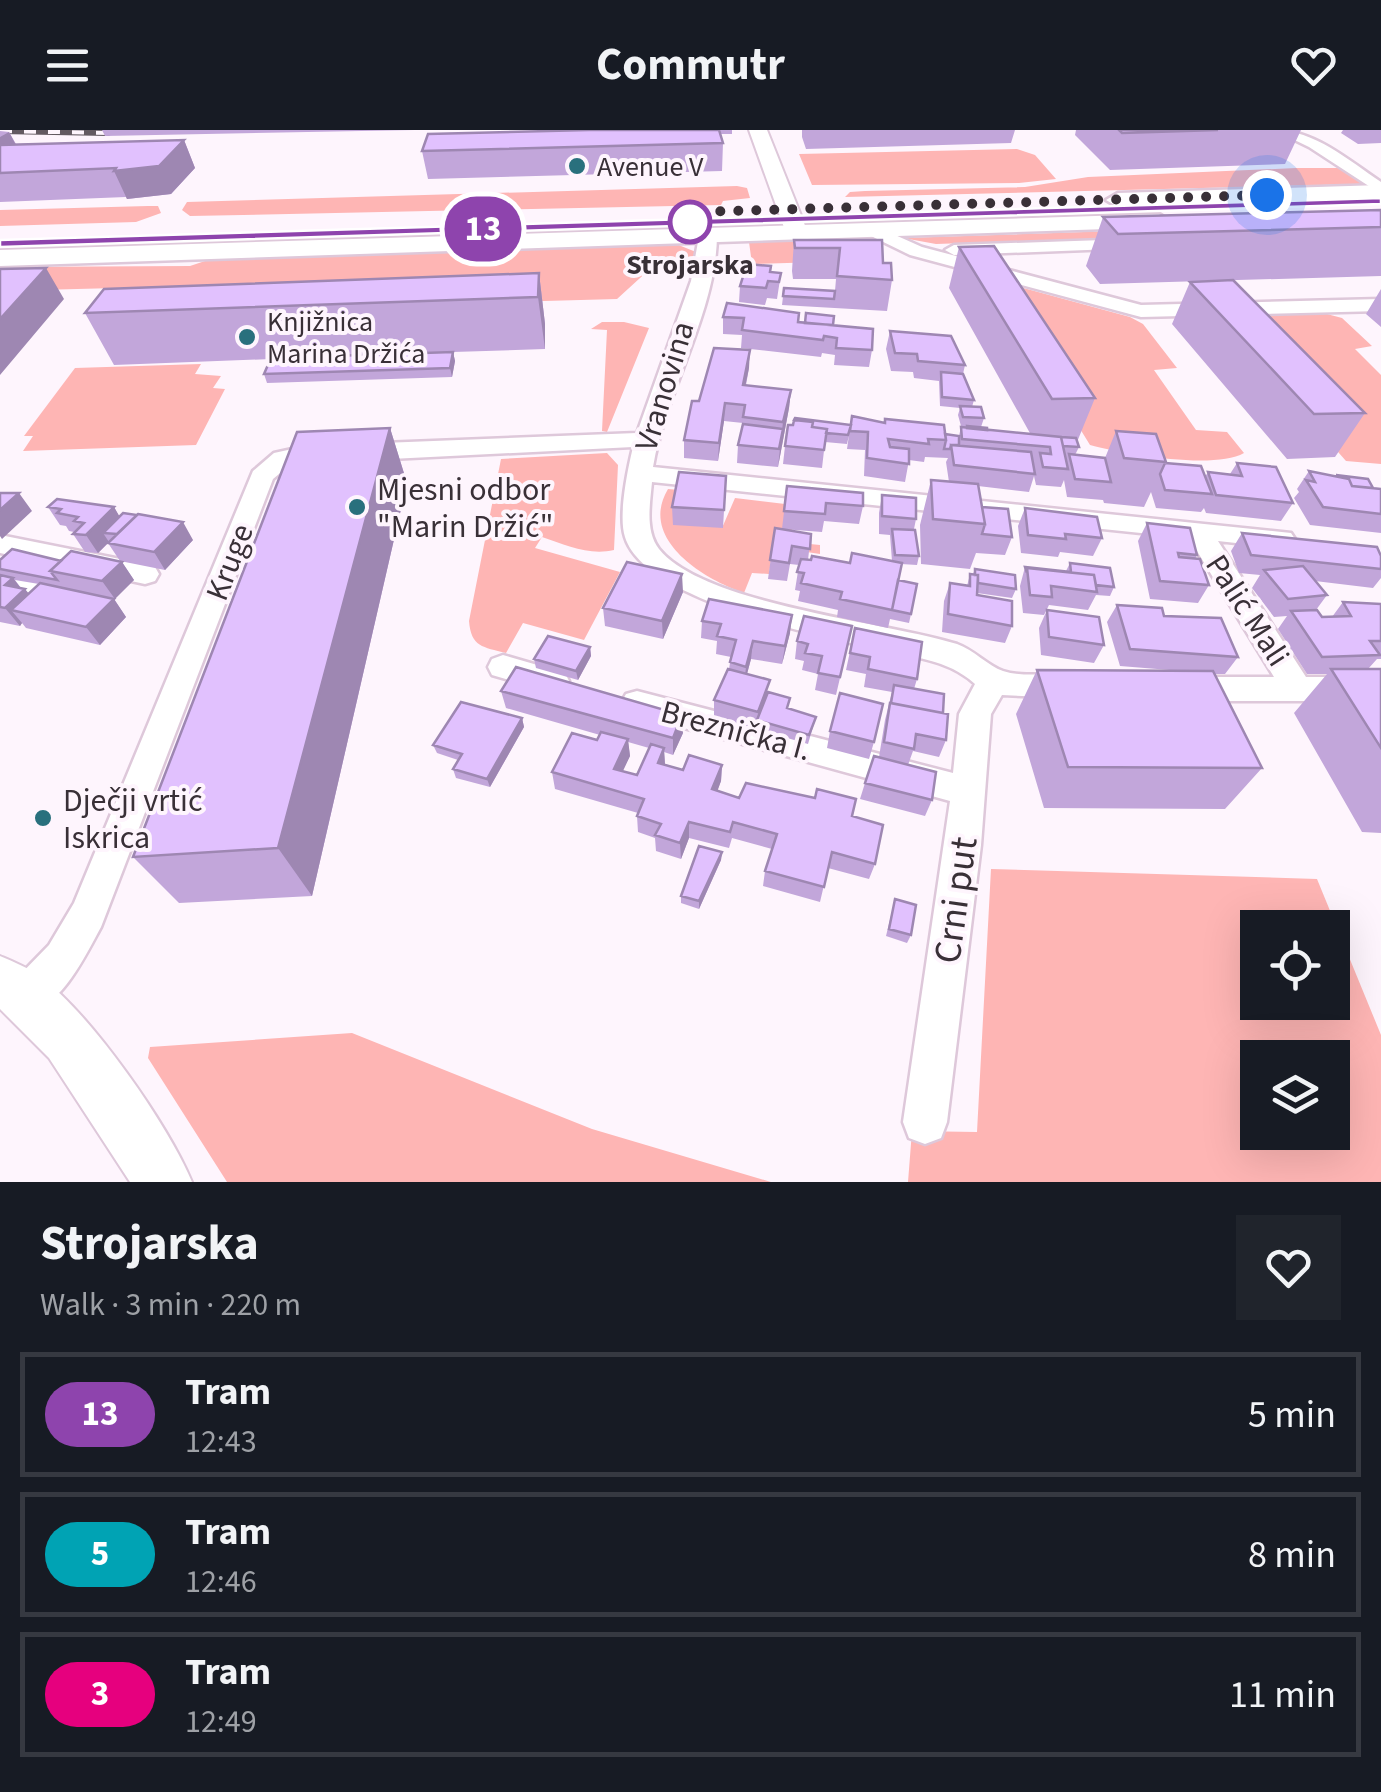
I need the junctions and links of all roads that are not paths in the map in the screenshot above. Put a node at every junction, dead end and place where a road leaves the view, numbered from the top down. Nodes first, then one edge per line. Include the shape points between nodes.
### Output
1 (758, 130) edge
2 (1281, 130) edge
3 (1381, 190) edge
4 (1381, 215) edge
5 (793, 221) junction
6 (875, 231) junction
7 (0, 233) edge
8 (708, 236) junction
9 (1146, 244) edge
10 (916, 251) junction
11 (0, 258) edge
12 (1381, 305) edge
13 (644, 440) junction
14 (638, 473) junction
15 (1197, 530) junction
16 (1315, 542) edge
17 (0, 544) edge
18 (146, 574) dead end
19 (0, 584) edge
20 (103, 604) edge
21 (504, 667) dead end
22 (995, 684) junction
23 (1090, 686) edge
24 (1148, 688) edge
25 (1381, 690) edge
26 (1299, 691) junction
27 (968, 791) junction
28 (14, 989) edge
29 (925, 1122) dead end
30 (164, 1182) edge

1 - 5 street
2 - 3 street via 1324,149
3 - 5 main road
4 - 6 main road
5 - 6 main road
5 - 7 main road
5 - 8 main road
6 - 10 street
8 - 11 main road
8 - 13 street, Vranovina
9 - 10 street
10 - 12 street via 1141,311
13 - 14 street, Vranovina
13 - 28 street, Kruge via 306,452 275,463 262,476 88,914 62,959
14 - 15 street
14 - 22 street, Vranovina via 638,538 660,566 736,602 952,654
15 - 16 street
15 - 26 street, Palić Mali
17 - 18 street
19 - 20 street
21 - 27 street, Breznička I.
22 - 23 street
22 - 27 street, Crni put via 975,714
24 - 26 street
25 - 26 street
27 - 29 street, Crni put
28 - 30 street, Kruge via 62,1035

